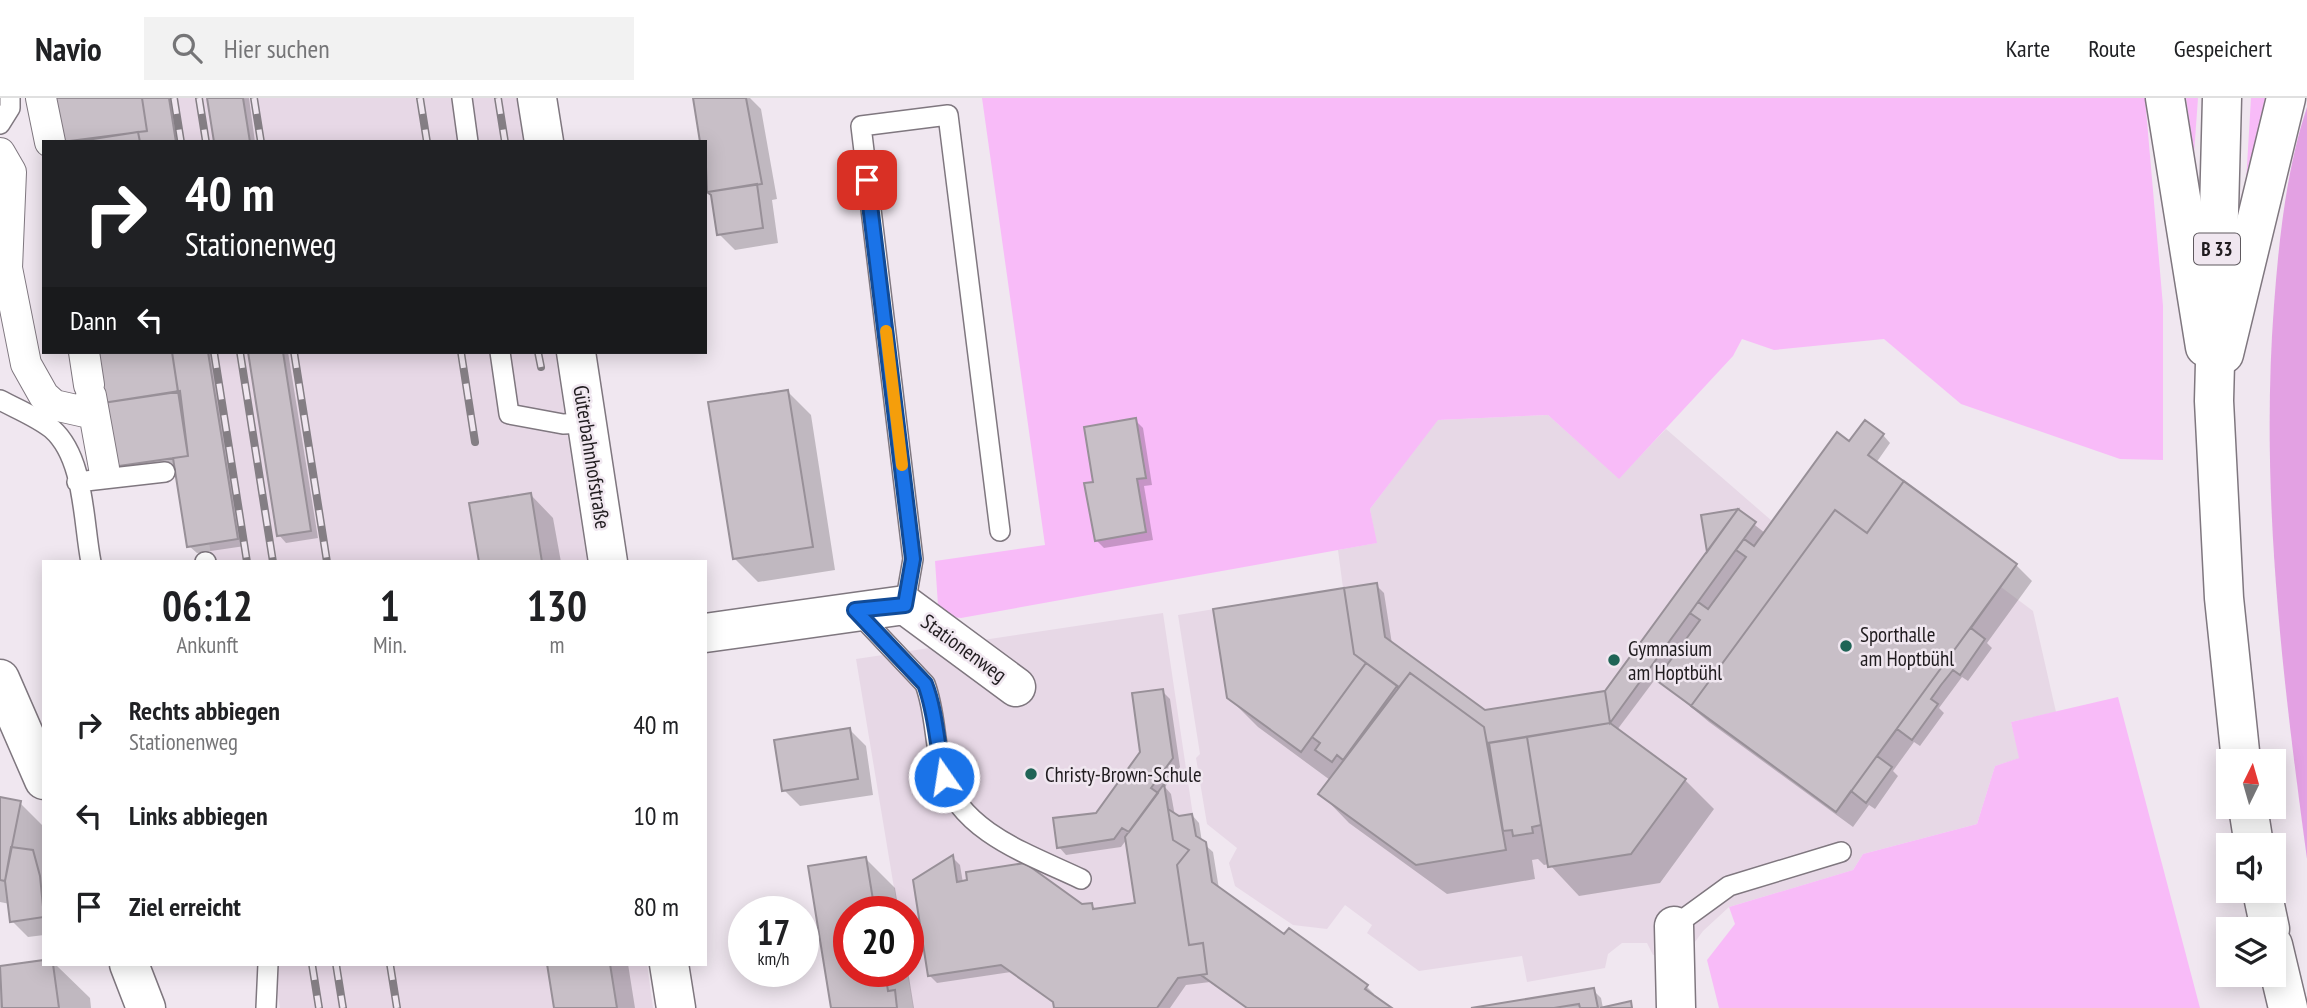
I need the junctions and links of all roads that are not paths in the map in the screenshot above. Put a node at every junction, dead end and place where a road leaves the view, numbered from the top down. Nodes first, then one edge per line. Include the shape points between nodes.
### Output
1 (10, 98) edge
2 (41, 98) edge
3 (462, 98) edge
4 (537, 98) edge
5 (2165, 98) edge
6 (2222, 98) edge
7 (2286, 98) edge
8 (0, 124) edge
9 (50, 140) edge
10 (468, 140) edge
11 (544, 140) edge
12 (0, 153) edge
13 (13, 268) edge
14 (83, 354) edge
15 (500, 354) edge
16 (576, 354) edge
17 (38, 378) edge
18 (91, 398) junction
19 (0, 400) edge
20 (2215, 410) junction
21 (587, 423) junction
22 (104, 468) dead end
23 (166, 472) dead end
24 (77, 482) junction
25 (1000, 531) dead end
26 (90, 560) edge
27 (608, 560) edge
28 (905, 605) junction
29 (855, 610) junction
30 (707, 633) edge
31 (0, 679) edge
32 (1016, 687) dead end
33 (2240, 749) edge
34 (42, 775) edge
35 (1841, 852) dead end
36 (1081, 879) dead end
37 (1674, 926) joint
38 (268, 966) edge
39 (669, 966) edge
40 (132, 967) edge
41 (2283, 987) edge
42 (146, 1008) edge
43 (266, 1008) edge
44 (676, 1008) edge
45 (1676, 1008) edge
46 (2288, 1008) edge

1 - 8 lane via 10,108
2 - 9 street
3 - 10 lane
4 - 11 main road
5 - 20 main road
6 - 20 main road, B 33
7 - 20 main road
12 - 13 street via 11,172
13 - 17 street via 26,364
14 - 18 street
15 - 21 lane via 509,414 563,424
16 - 21 main road, Güterbahnhofstraße
17 - 18 street via 44,396 54,405
18 - 22 street
19 - 24 lane via 52,430 66,447
20 - 33 main road, B 33
21 - 27 main road, Güterbahnhofstraße
23 - 24 lane
24 - 26 lane
25 - 28 lane via 948,115 861,127 913,559
28 - 29 main road, Stationenweg
28 - 32 main road, Stationenweg
29 - 30 main road, Stationenweg
29 - 36 lane via 925,684 944,777 962,809 993,836
31 - 34 main road
35 - 37 lane via 1729,886
37 - 45 main road
38 - 43 lane
39 - 44 main road
40 - 42 main road
41 - 46 main road

